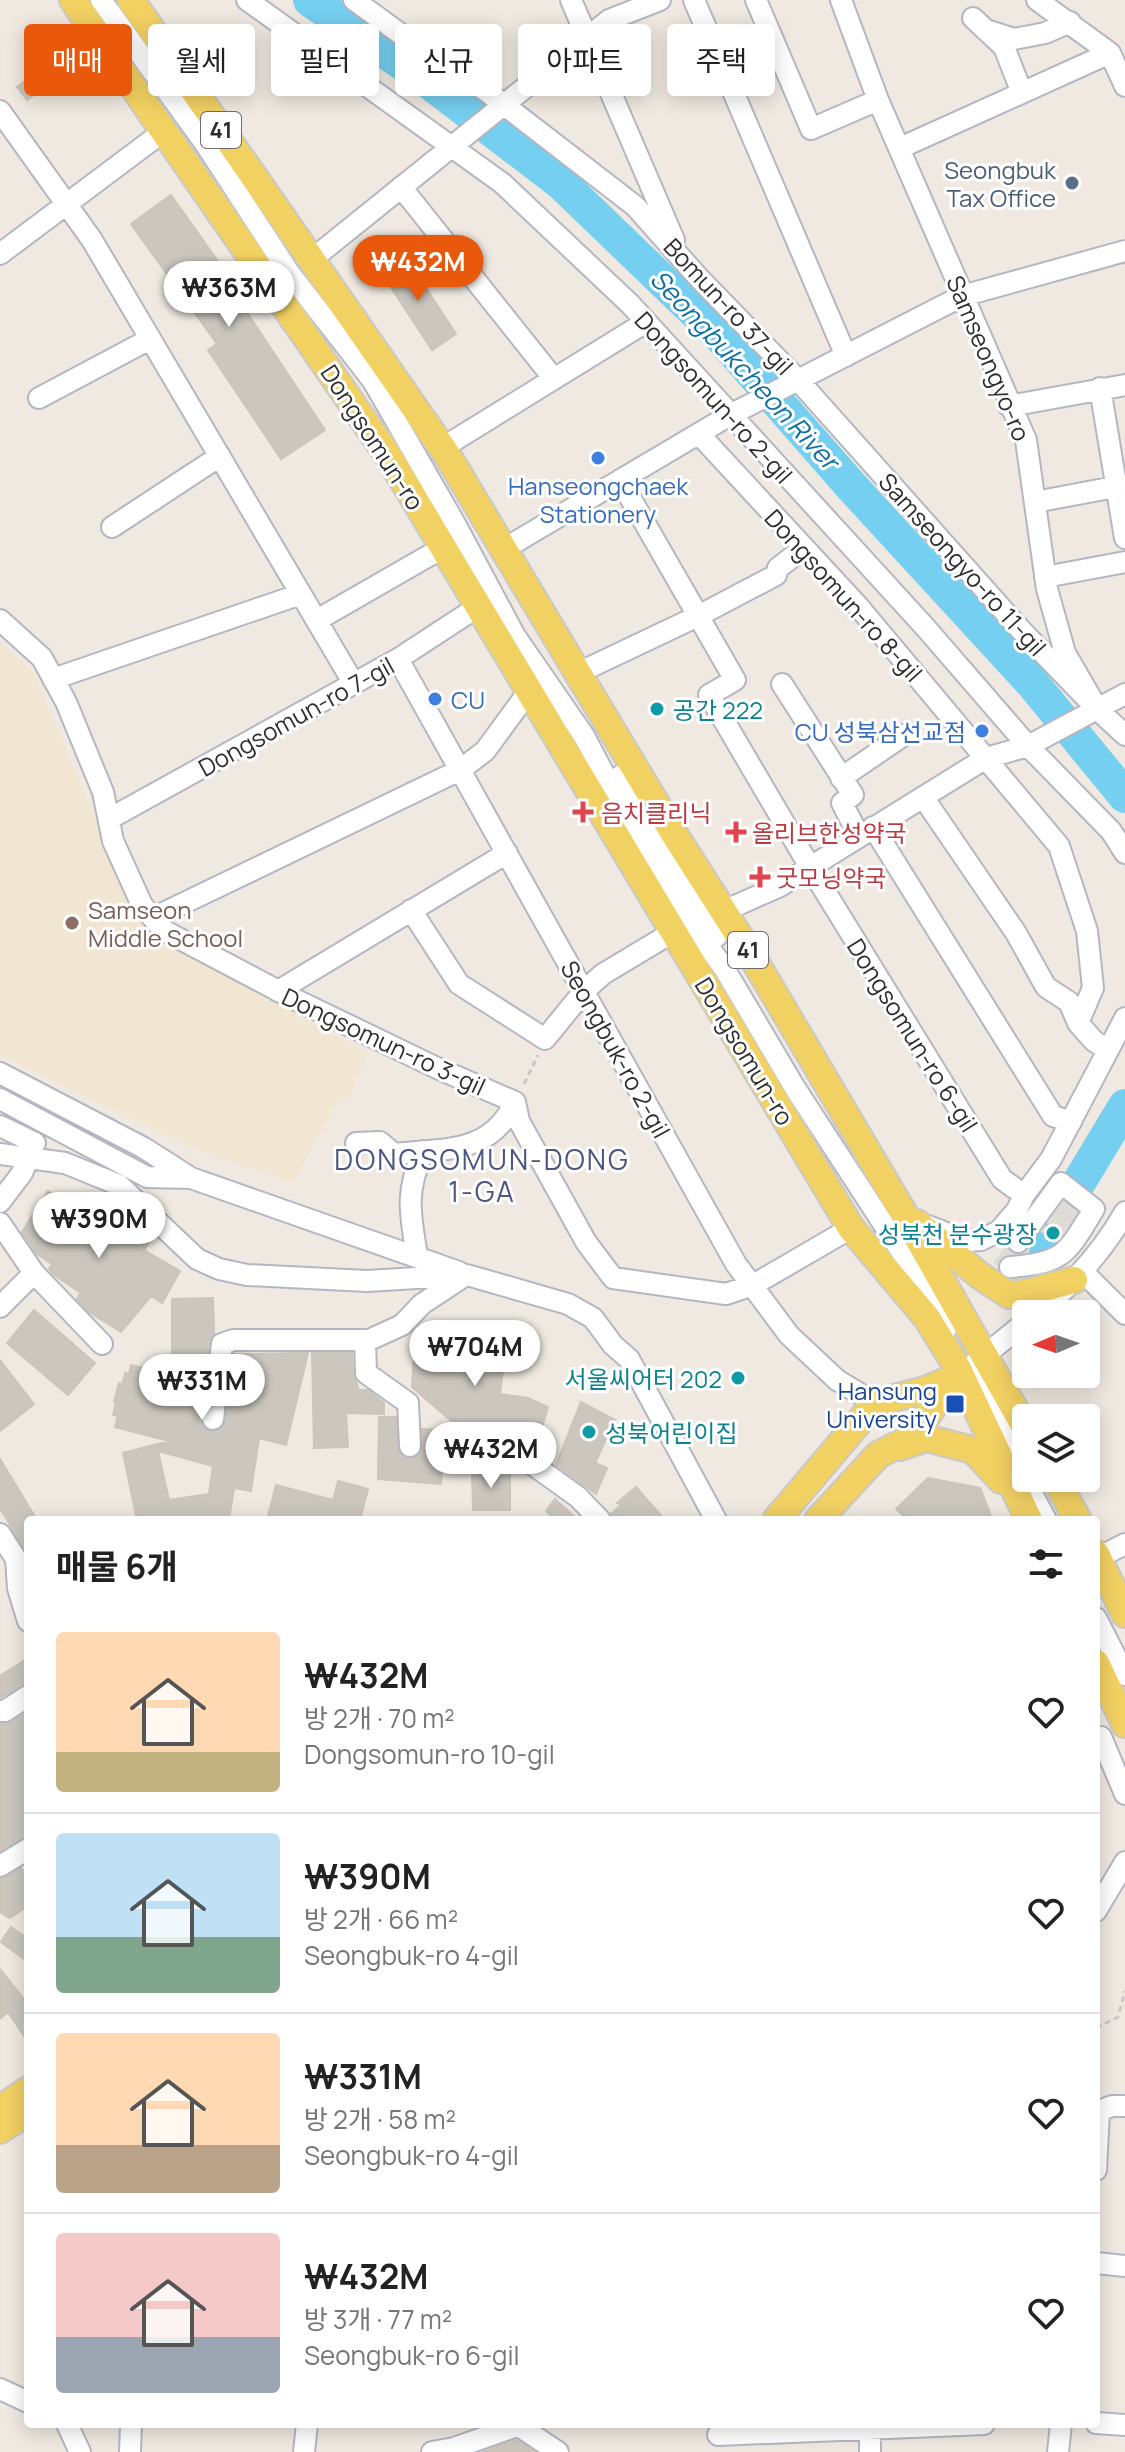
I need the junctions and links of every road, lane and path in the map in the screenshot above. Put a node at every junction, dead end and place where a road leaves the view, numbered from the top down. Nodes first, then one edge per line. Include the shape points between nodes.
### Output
1 (73, 0) edge
2 (101, 0) edge
3 (118, 0) edge
4 (131, 0) edge
5 (247, 0) edge
6 (354, 0) edge
7 (571, 0) edge
8 (660, 0) edge
9 (694, 0) edge
10 (756, 0) edge
11 (841, 0) edge
12 (1037, 0) edge
13 (1070, 22) junction
14 (581, 24) edge
15 (604, 24) edge
16 (1110, 53) junction
17 (1125, 86) edge
18 (518, 92) edge
19 (1022, 93) junction
20 (612, 96) edge
21 (878, 100) junction
22 (500, 106) junction
23 (0, 111) edge
24 (164, 131) junction
25 (453, 144) junction
26 (900, 148) junction
27 (401, 187) junction
28 (66, 204) junction
29 (1125, 251) edge
30 (0, 254) edge
31 (682, 258) junction
32 (311, 260) junction
33 (962, 296) junction
34 (646, 322) junction
35 (150, 339) junction
36 (846, 356) junction
37 (554, 379) junction
38 (795, 382) junction
39 (1125, 385) edge
40 (1100, 388) junction
41 (39, 398) dead end
42 (1009, 406) junction
43 (732, 414) junction
44 (699, 434) junction
45 (442, 448) junction
46 (220, 456) junction
47 (620, 480) junction
48 (1120, 486) edge
49 (1035, 502) junction
50 (112, 527) dead end
51 (1125, 538) edge
52 (444, 547) junction
53 (804, 548) junction
54 (504, 549) junction
55 (1125, 562) edge
56 (1045, 577) junction
57 (301, 594) junction
58 (479, 606) junction
59 (698, 616) junction
60 (0, 620) edge
61 (317, 620) junction
62 (398, 659) junction
63 (578, 673) junction
64 (53, 679) junction
65 (354, 684) junction
66 (782, 684) dead end
67 (529, 691) junction
68 (1125, 694) edge
69 (1092, 713) junction
70 (904, 735) dead end
71 (1125, 735) edge
72 (1033, 743) junction
73 (986, 758) junction
74 (460, 770) junction
75 (841, 778) junction
76 (923, 797) junction
77 (109, 819) junction
78 (866, 832) junction
79 (507, 853) junction
80 (1125, 853) edge
81 (810, 867) junction
82 (411, 910) junction
83 (724, 911) junction
84 (153, 918) junction
85 (673, 932) junction
86 (278, 991) junction
87 (584, 991) junction
88 (1125, 1018) edge
89 (1078, 1023) junction
90 (545, 1039) junction
91 (1108, 1050) junction
92 (0, 1073) edge
93 (0, 1099) edge
94 (515, 1102) junction
95 (1071, 1122) junction
96 (0, 1126) edge
97 (356, 1143) dead end
98 (31, 1151) junction
99 (423, 1151) junction
100 (0, 1154) edge
101 (191, 1178) junction
102 (1024, 1195) junction
103 (0, 1202) edge
104 (903, 1212) junction
105 (1125, 1212) edge
106 (0, 1223) edge
107 (851, 1228) junction
108 (1013, 1239) joint
109 (417, 1256) junction
110 (34, 1273) junction
111 (467, 1275) junction
112 (1078, 1275) junction
113 (753, 1285) junction
114 (1052, 1300) edge
115 (0, 1307) edge
116 (1125, 1314) edge
117 (1012, 1334) edge
118 (365, 1340) junction
119 (102, 1344) dead end
120 (973, 1369) junction
121 (875, 1403) junction
122 (1012, 1413) edge
123 (213, 1419) dead end
124 (1012, 1438) edge
125 (410, 1446) dead end
126 (878, 1455) junction
127 (532, 1464) dead end
128 (1041, 1492) edge
129 (1063, 1492) edge
130 (596, 1516) edge
131 (714, 1516) edge
132 (779, 1516) edge
133 (822, 1516) edge
134 (1033, 1516) edge
135 (1053, 1516) edge
136 (1076, 1516) edge
137 (0, 1534) edge
138 (1125, 1544) edge
139 (1100, 1555) edge
140 (1100, 1562) edge
141 (24, 1608) edge
142 (1100, 1608) edge
143 (1125, 1614) edge
144 (1100, 1626) edge
145 (1125, 1657) edge
146 (1100, 1672) edge
147 (1125, 1675) edge
148 (24, 1699) edge
149 (0, 1711) edge
150 (1125, 1725) edge
151 (1100, 1738) edge
152 (1100, 1740) edge
153 (1125, 1794) edge
154 (24, 1851) edge
155 (1125, 1862) edge
156 (0, 1866) edge
157 (1100, 1904) edge
158 (1125, 1991) edge
159 (1100, 2026) edge
160 (24, 2093) edge
161 (1125, 2106) edge
162 (0, 2109) edge
163 (1100, 2111) edge
164 (24, 2115) edge
165 (0, 2130) edge
166 (1100, 2263) edge
167 (1125, 2266) edge
168 (0, 2389) edge
169 (24, 2400) edge
170 (1100, 2423) edge
171 (1125, 2425) edge
172 (69, 2428) edge
173 (131, 2428) edge
174 (307, 2428) edge
175 (512, 2428) edge
176 (525, 2428) edge
177 (870, 2428) joint
178 (1061, 2428) edge
179 (718, 2437) edge
180 (80, 2452) edge
181 (131, 2452) edge
182 (304, 2452) edge
183 (432, 2452) edge
184 (558, 2452) edge
185 (870, 2452) edge
186 (1058, 2452) edge

1 - 24 main road, Dongsomun-ro / 41
2 - 120 street via 206,145 290,274 373,381 515,636 584,736 681,909 724,968
3 - 120 street via 375,371 516,617 586,717 731,964 883,1200
4 - 32 main road, Dongsomun-ro / 41
5 - 25 street, Dongsomun-ro 2-gil
6 - 22 street, Bomun-ro 37-gil
7 - 14 street
8 - 15 street
9 - 36 street
10 - 21 street via 811,129
11 - 21 street, Samseongyo-ro
12 - 13 street
13 - 16 street
13 - 19 street via 1014,39 979,24 1004,47
16 - 17 street
16 - 19 street
18 - 22 street
19 - 26 street
20 - 31 street
21 - 26 street, Samseongyo-ro
22 - 25 street
22 - 31 street, Bomun-ro 37-gil via 635,206
23 - 28 street
24 - 28 street
24 - 52 main road, Dongsomun-ro / 41 via 389,457
25 - 27 street
25 - 34 street, Dongsomun-ro 2-gil via 502,183
26 - 33 street, Samseongyo-ro
27 - 32 street
27 - 37 street
28 - 30 street
28 - 35 street
29 - 33 street
31 - 38 street, Bomun-ro 37-gil
32 - 45 main road, Dongsomun-ro / 41
33 - 36 street
33 - 42 street, Samseongyo-ro
34 - 37 street
34 - 43 street, Dongsomun-ro 2-gil
35 - 41 street
35 - 46 street
36 - 38 street
37 - 45 street
38 - 43 street
38 - 69 street, Samseongyo-ro 11-gil
39 - 40 street
40 - 42 street
40 - 48 street
42 - 49 street, Samseongyo-ro via 1026,440
43 - 44 street
43 - 72 street, Dongsomun-ro 2-gil
44 - 47 street
44 - 53 street, Dongsomun-ro 8-gil
45 - 54 main road, Dongsomun-ro / 41
46 - 50 street
46 - 57 street
47 - 54 street
47 - 59 street
48 - 49 street
48 - 51 street
49 - 56 street, Samseongyo-ro
52 - 58 main road, Dongsomun-ro / 41
52 - 61 street
53 - 59 street via 776,575
53 - 73 street, Dongsomun-ro 8-gil
54 - 63 main road, Dongsomun-ro / 41
55 - 56 street
56 - 69 street, Samseongyo-ro via 1065,653
57 - 61 street
57 - 64 street
58 - 62 street, Dongsomun-ro 7-gil
58 - 67 main road, Dongsomun-ro / 41
59 - 63 street
59 - 81 street, Dongsomun-ro 6-gil via 735,680 709,695
60 - 64 street, Dongsomun-ro 3-gil via 42,658
61 - 65 street
62 - 65 street, Dongsomun-ro 7-gil
62 - 74 street, Seongbuk-ro 2-gil
63 - 83 main road, Dongsomun-ro / 41
64 - 77 street, Dongsomun-ro 3-gil via 103,792
65 - 77 street, Dongsomun-ro 7-gil
66 - 75 street
67 - 74 street via 485,751
67 - 85 main road, Dongsomun-ro / 41
68 - 69 street
69 - 71 street, Samseongyo-ro
69 - 72 street
70 - 75 street
72 - 73 street
72 - 80 street, Dongsomun-ro 2-gil
73 - 76 street
73 - 89 street via 1059,846 1087,931 1093,988
74 - 79 street, Seongbuk-ro 2-gil
74 - 84 street
75 - 78 street via 853,795 842,803
76 - 78 street
76 - 89 street via 1016,933 1046,987 1069,1002
77 - 84 street, Dongsomun-ro 3-gil via 113,841
78 - 81 street
78 - 95 street via 1053,1116
79 - 82 street
79 - 87 street, Seongbuk-ro 2-gil
81 - 83 street
81 - 102 street, Dongsomun-ro 6-gil via 1002,1179
82 - 86 street
82 - 90 street via 459,984
83 - 104 main road, Dongsomun-ro / 41
84 - 86 street, Dongsomun-ro 3-gil via 163,930
85 - 87 street
85 - 107 main road, Dongsomun-ro / 41
86 - 94 street, Dongsomun-ro 3-gil
87 - 90 street
87 - 113 street, Seongbuk-ro 2-gil via 736,1264
88 - 91 street
89 - 91 street
90 - 94 path
91 - 95 street
92 - 101 street
93 - 101 street via 147,1177
94 - 99 street via 506,1121 474,1145
94 - 113 street, Dongsomun-ro 3-gil via 519,1121 586,1242 613,1278 726,1294
95 - 102 street
96 - 98 street
97 - 99 street via 380,1142 394,1154
98 - 100 street
98 - 103 street
98 - 111 street via 119,1185 197,1259 219,1269 367,1281
99 - 109 street via 409,1200
101 - 109 street
102 - 104 street via 999,1231 981,1240 936,1231
104 - 112 main road via 1009,1295
104 - 120 main road, Dongsomun-ro / 41
105 - 112 street
106 - 110 street
107 - 113 street, Dongsomun-ro 3-gil
107 - 120 main road, Dongsomun-ro / 41
108 - 108 street via 1001,1266 1063,1255 1094,1209 1061,1183
109 - 111 street
110 - 115 street
110 - 119 street
111 - 118 street via 422,1304 402,1325
111 - 131 street via 568,1304 593,1318 629,1359
112 - 114 street
112 - 116 street
113 - 121 street, Seongbuk-ro 2-gil via 789,1335 837,1380
117 - 120 street
118 - 123 street via 222,1344
118 - 125 street via 366,1373 408,1403
120 - 121 main road via 925,1390
120 - 122 main road, 41
120 - 124 street
120 - 126 main road via 913,1437
120 - 134 street
120 - 134 main road, Dongsomun-ro / 41 via 972,1401
121 - 132 main road
126 - 133 main road
126 - 134 main road via 926,1438 973,1450
127 - 130 street
128 - 135 street
129 - 136 main road
137 - 141 street via 16,1559
138 - 139 street
140 - 143 main road
142 - 145 street
144 - 147 street
146 - 150 main road
148 - 149 street
150 - 151 street
152 - 153 street
154 - 156 street
155 - 157 street
158 - 159 path via 1118,2017
160 - 162 main road
161 - 163 street
164 - 165 main road
166 - 167 street
168 - 169 street
170 - 171 street
172 - 180 street
173 - 181 street
174 - 182 street
175 - 183 street
176 - 184 street
177 - 179 street
177 - 185 street
178 - 186 street

